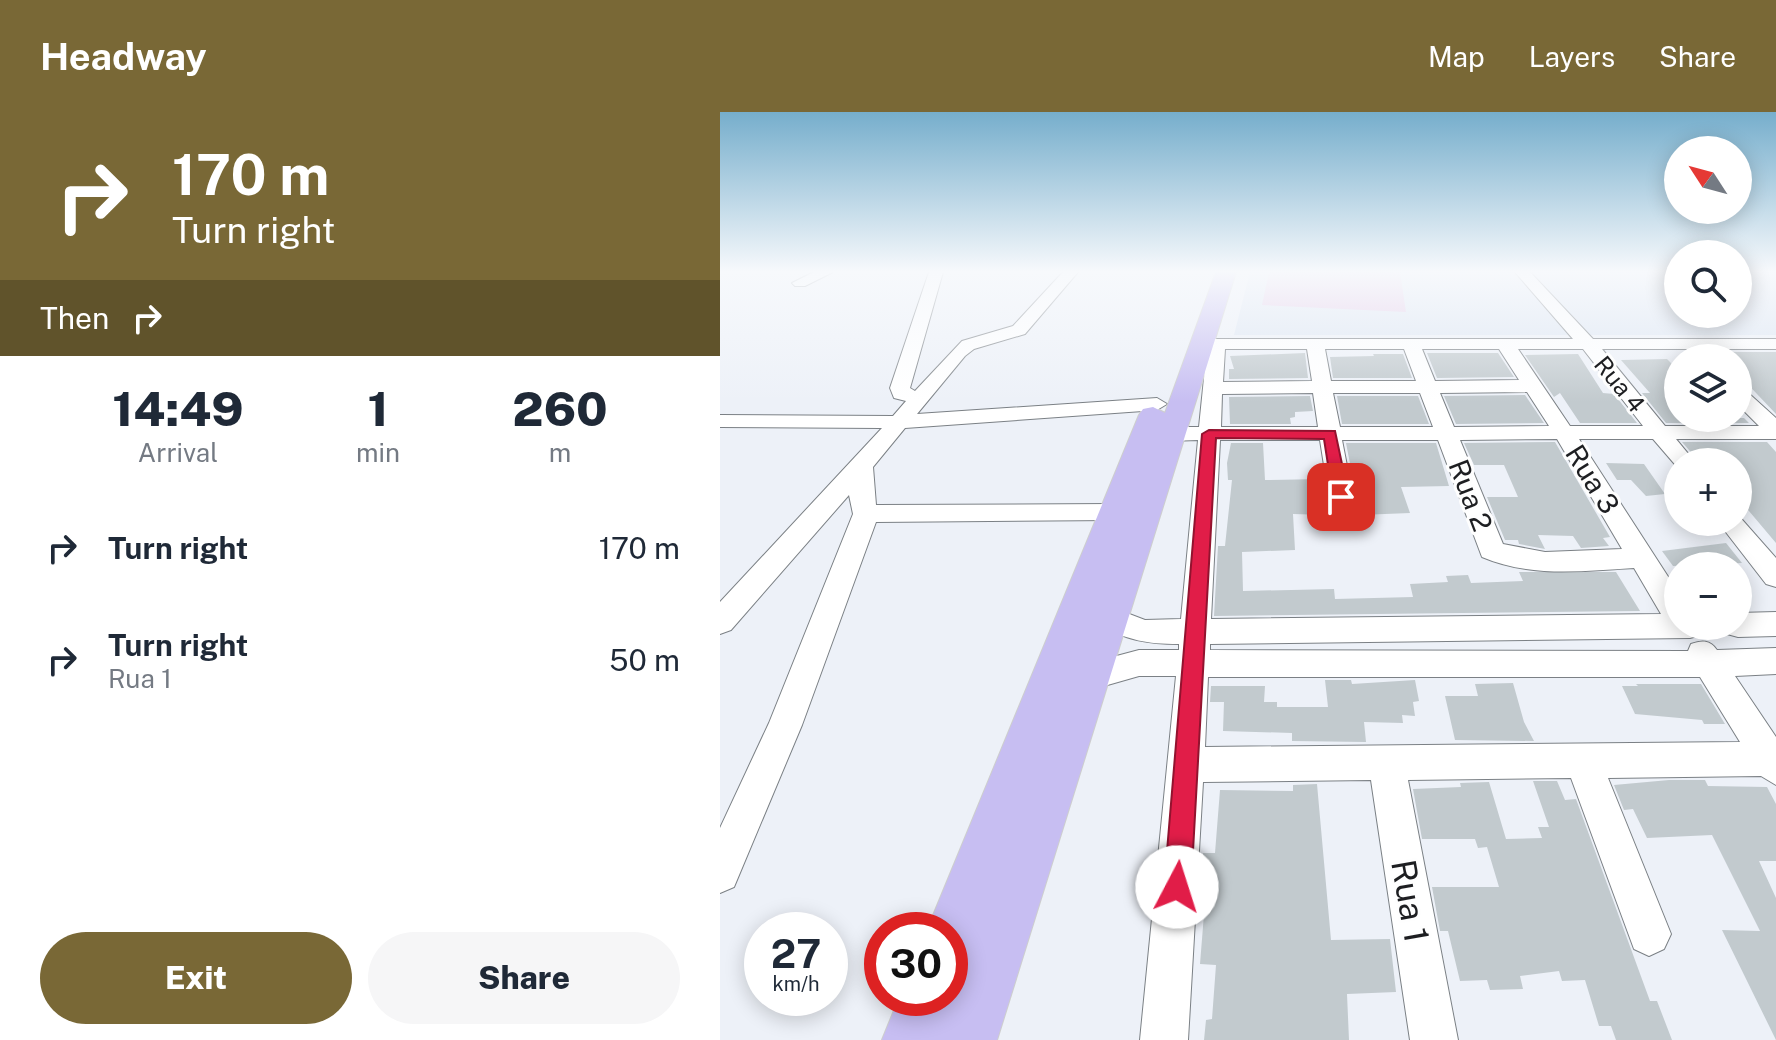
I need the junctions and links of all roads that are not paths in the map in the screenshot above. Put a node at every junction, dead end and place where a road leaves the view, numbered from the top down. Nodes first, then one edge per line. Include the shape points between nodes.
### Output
1 (923, 315) edge
2 (1032, 315) edge
3 (1195, 315) edge
4 (1216, 315) edge
5 (1562, 315) edge
6 (1209, 344) junction
7 (1315, 344) junction
8 (1411, 344) junction
9 (1505, 344) junction
10 (1588, 344) junction
11 (1664, 344) edge
12 (1752, 344) edge
13 (1776, 344) edge
14 (1533, 386) junction
15 (1213, 388) junction
16 (1322, 388) junction
17 (1428, 388) junction
18 (921, 398) junction
19 (1752, 408) edge
20 (1163, 419) junction
21 (720, 421) edge
22 (899, 422) junction
23 (1776, 431) edge
24 (1564, 433) junction
25 (1659, 433) junction
26 (1209, 434) junction
27 (1330, 434) junction
28 (1447, 434) junction
29 (1671, 448) edge
30 (861, 466) junction
31 (1341, 497) dead end
32 (1114, 512) junction
33 (866, 514) junction
34 (1746, 536) edge
35 (1767, 556) edge
36 (1642, 558) junction
37 (1776, 577) edge
38 (1664, 593) edge
39 (1111, 619) junction
40 (720, 622) edge
41 (1776, 624) edge
42 (1752, 625) edge
43 (1664, 627) edge
44 (1694, 640) edge
45 (1193, 647) junction
46 (1776, 661) edge
47 (1709, 664) junction
48 (1090, 676) junction
49 (1386, 761) junction
50 (1583, 761) junction
51 (1773, 764) edge
52 (1187, 765) junction
53 (720, 873) edge
54 (962, 912) edge
55 (1649, 934) dead end
56 (922, 1016) edge
57 (913, 1040) edge
58 (966, 1040) edge
59 (1164, 1040) edge
60 (1434, 1040) edge

1 - 18 street via 900,388 905,396
2 - 18 street via 1019,330 968,345
3 - 20 main road
4 - 6 main road
5 - 10 street, Rua 4
6 - 7 street
6 - 15 street
6 - 20 main road
7 - 8 street
7 - 16 street
8 - 9 street
8 - 17 street, Rua 2
9 - 10 street
9 - 14 street, Rua 3
10 - 11 street
10 - 25 street, Rua 4
12 - 13 street
14 - 17 street
14 - 24 street, Rua 3
15 - 16 street
15 - 26 street
16 - 17 street
16 - 27 street
17 - 28 street, Rua 2
18 - 22 street
19 - 23 street
20 - 22 street
20 - 26 street
20 - 32 main road
20 - 39 main road
21 - 22 street
22 - 30 street
23 - 25 street
24 - 25 street
24 - 28 street
24 - 36 street, Rua 3
25 - 29 street, Rua 4
26 - 27 street
26 - 45 street
27 - 28 street
27 - 31 street
28 - 36 street, Rua 2 via 1492,550 1511,560 1533,562
30 - 33 street
30 - 40 street
32 - 33 street
32 - 54 main road
33 - 53 street via 785,725
34 - 35 street
35 - 37 street
36 - 38 street, Rua 3
39 - 45 street
39 - 48 main road
41 - 42 street
43 - 45 street
44 - 47 street
45 - 47 street
45 - 48 street
45 - 52 street
46 - 47 street
47 - 51 street
48 - 58 main road
49 - 50 street
49 - 52 street
49 - 60 street, Rua 1
50 - 51 street
50 - 55 street
52 - 59 street
56 - 57 main road

